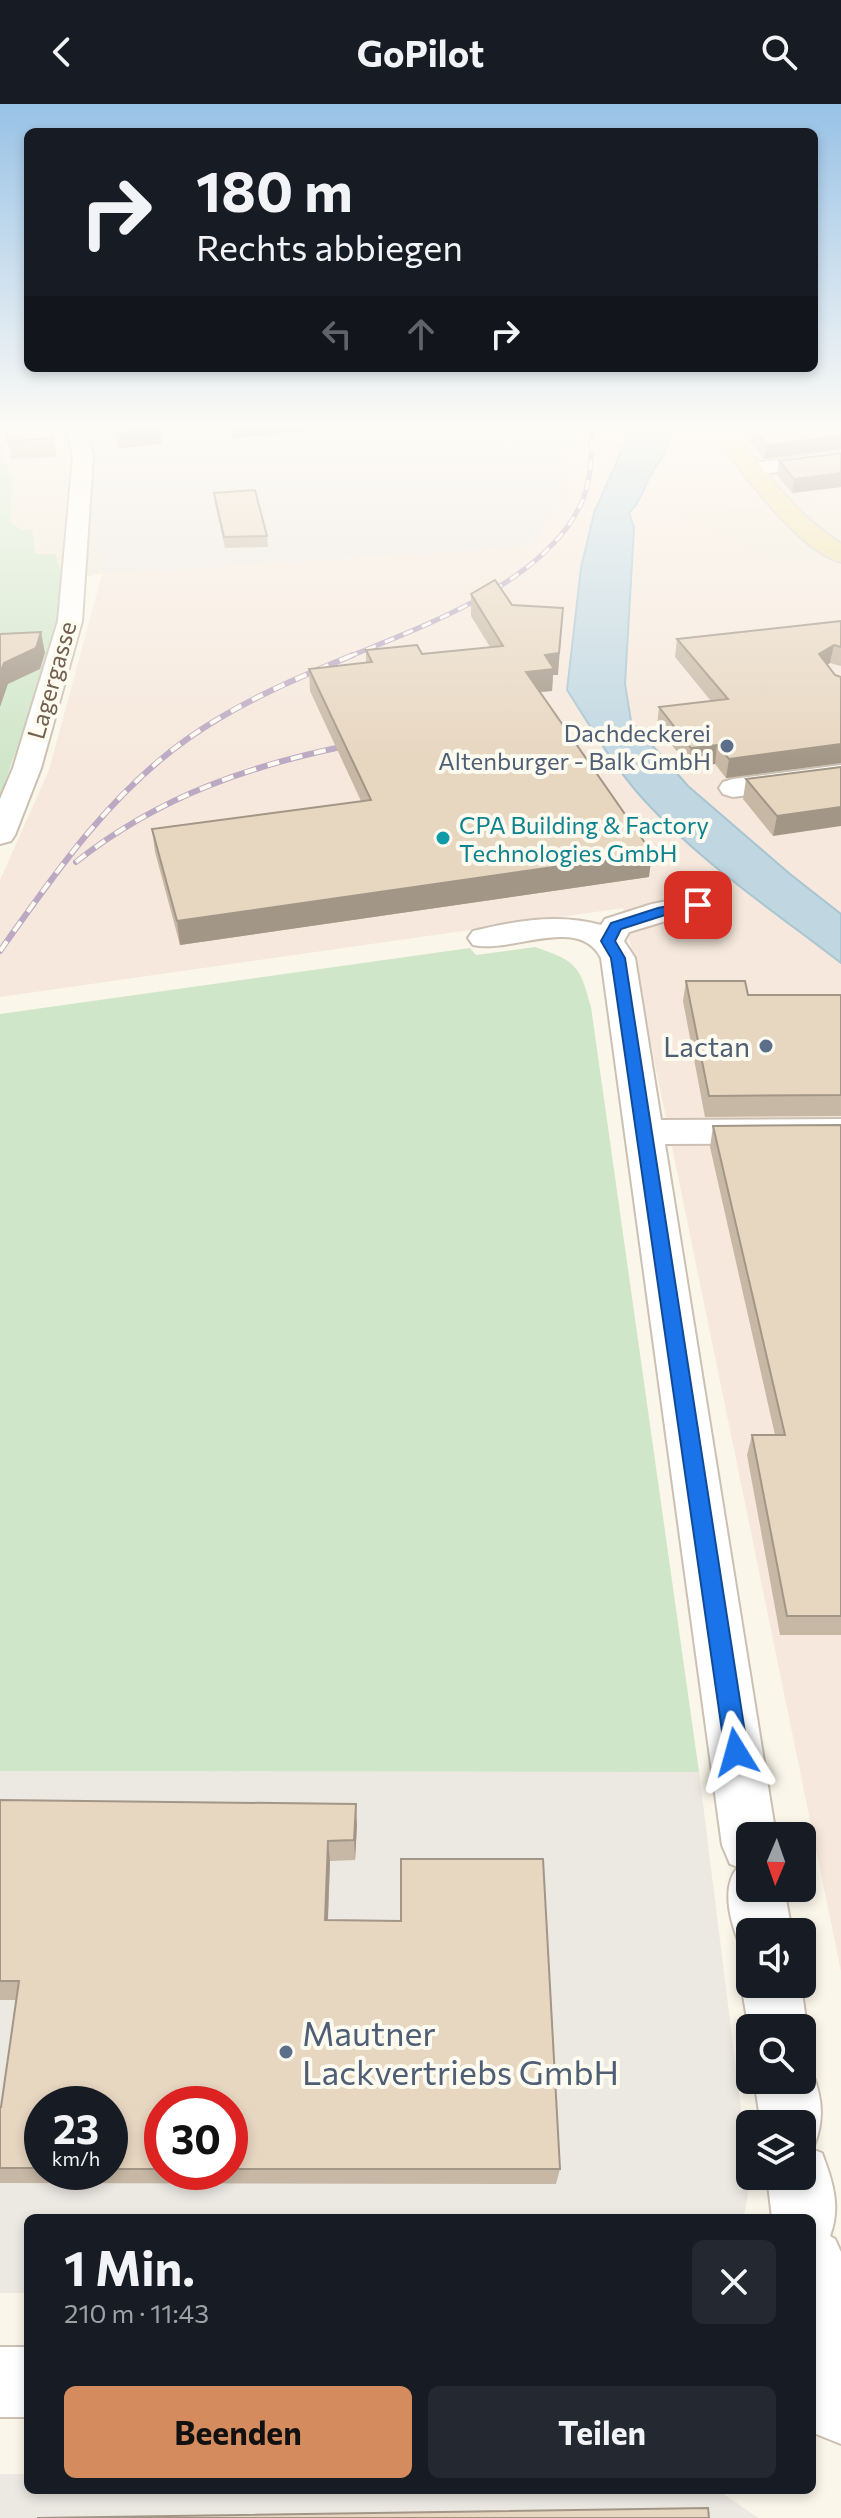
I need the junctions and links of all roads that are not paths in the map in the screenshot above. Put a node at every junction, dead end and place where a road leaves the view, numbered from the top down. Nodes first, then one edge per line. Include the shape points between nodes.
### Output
1 (77, 538) edge
2 (818, 538) edge
3 (841, 555) edge
4 (841, 774) edge
5 (733, 788) dead end
6 (0, 835) edge
7 (698, 905) dead end
8 (484, 938) dead end
9 (608, 941) junction
10 (841, 1131) edge
11 (644, 1132) junction
12 (747, 1822) edge
13 (801, 2190) edge
14 (804, 2214) edge
15 (816, 2289) edge
16 (0, 2382) edge
17 (24, 2382) edge
18 (841, 2409) edge
19 (816, 2412) edge
20 (841, 2415) edge

1 - 6 street, Lagergasse via 70,621 27,768
2 - 3 main road
4 - 5 street
7 - 9 street via 616,926
8 - 9 street via 555,927 584,930
9 - 11 street via 618,958
10 - 11 street
11 - 12 street
13 - 14 street
15 - 18 street via 827,2363
16 - 17 street
19 - 20 street

